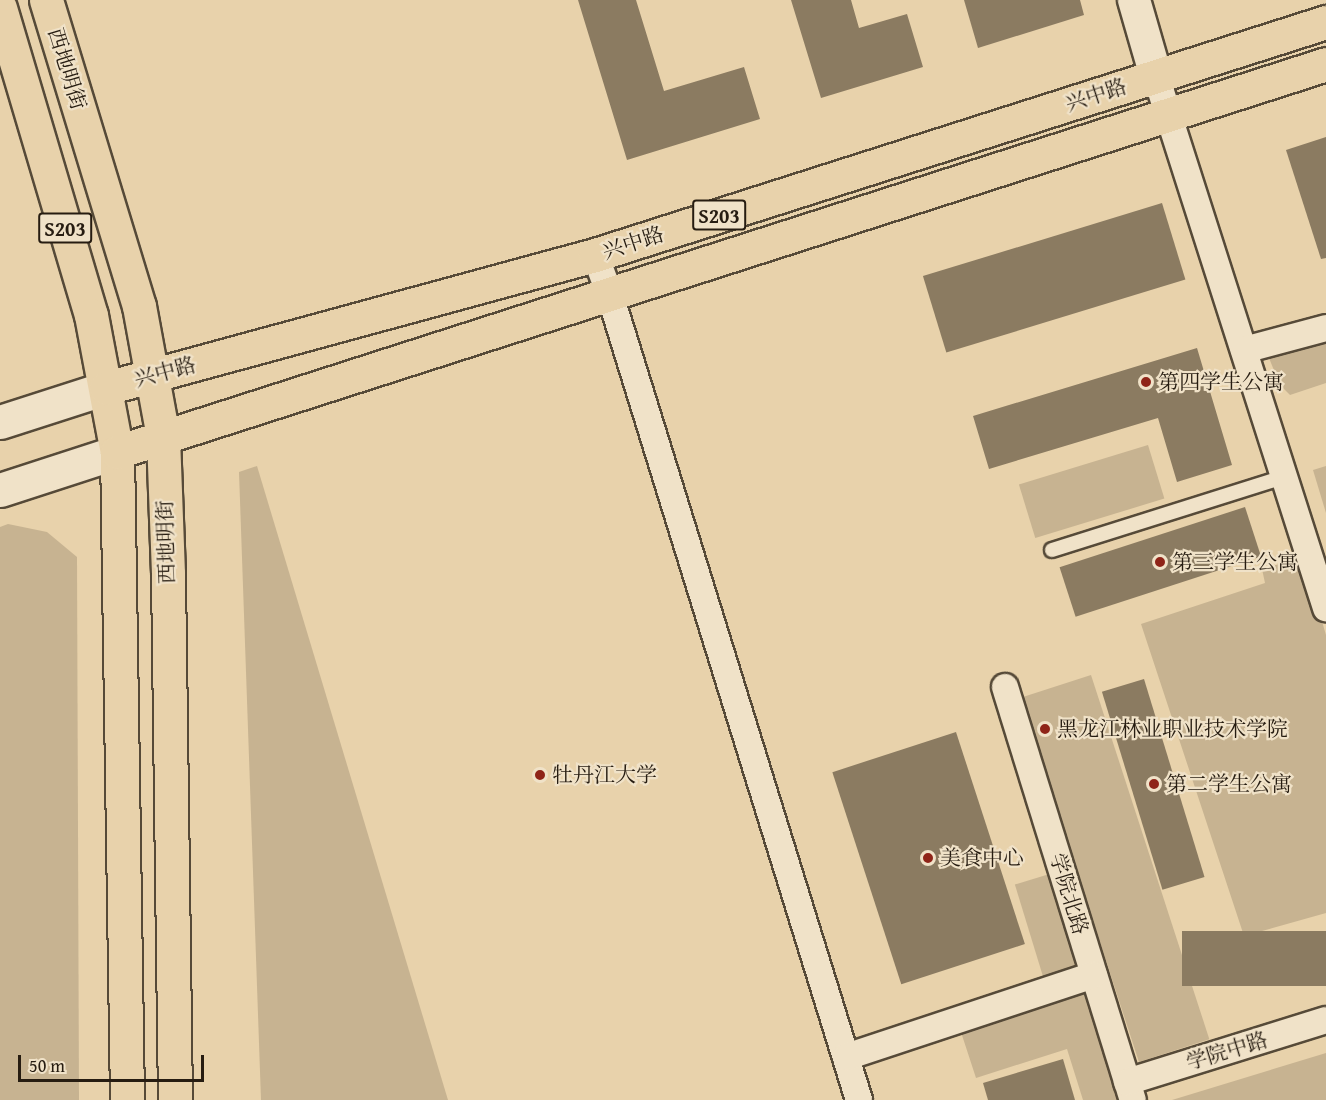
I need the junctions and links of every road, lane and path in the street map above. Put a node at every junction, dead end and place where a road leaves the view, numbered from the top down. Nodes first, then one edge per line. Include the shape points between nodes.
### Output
1 (46, 0) edge
2 (1134, 0) edge
3 (0, 8) edge
4 (1326, 22) edge
5 (1326, 64) edge
6 (1156, 76) junction
7 (1167, 115) junction
8 (595, 255) junction
9 (610, 295) junction
10 (1326, 328) edge
11 (1244, 350) junction
12 (154, 376) junction
13 (106, 388) junction
14 (0, 422) edge
15 (163, 437) junction
16 (117, 452) junction
17 (1284, 477) junction
18 (0, 489) edge
19 (1052, 550) dead end
20 (1326, 608) edge
21 (1005, 687) dead end
22 (1095, 975) junction
23 (1326, 1020) edge
24 (846, 1057) junction
25 (1130, 1091) edge
26 (127, 1100) edge
27 (176, 1100) edge
28 (860, 1100) edge

1 - 12 main road, 西地明街 / S203 via 140,306
2 - 6 street
3 - 13 main road, S203 via 91,315
4 - 6 main road, 兴中路 / S203
5 - 7 main road, 兴中路 / S203
6 - 7 street
6 - 8 main road, 兴中路 / S203
7 - 9 main road, 兴中路 / S203
7 - 11 street
8 - 9 street
8 - 12 main road, 兴中路 / S203
9 - 15 main road, 兴中路 / S203
9 - 24 street
10 - 11 street
11 - 17 street
12 - 13 main road, 兴中路 / S203
12 - 15 main road, 西地明街 / S203
13 - 14 main road
13 - 16 main road, S203
15 - 16 main road, 兴中路 / S203
15 - 27 main road, 西地明街
16 - 18 main road
16 - 26 main road
17 - 19 lane
17 - 20 street
21 - 22 street, 学院北路
22 - 24 street
22 - 25 street, 学院北路
23 - 25 street, 学院中路
24 - 28 street

